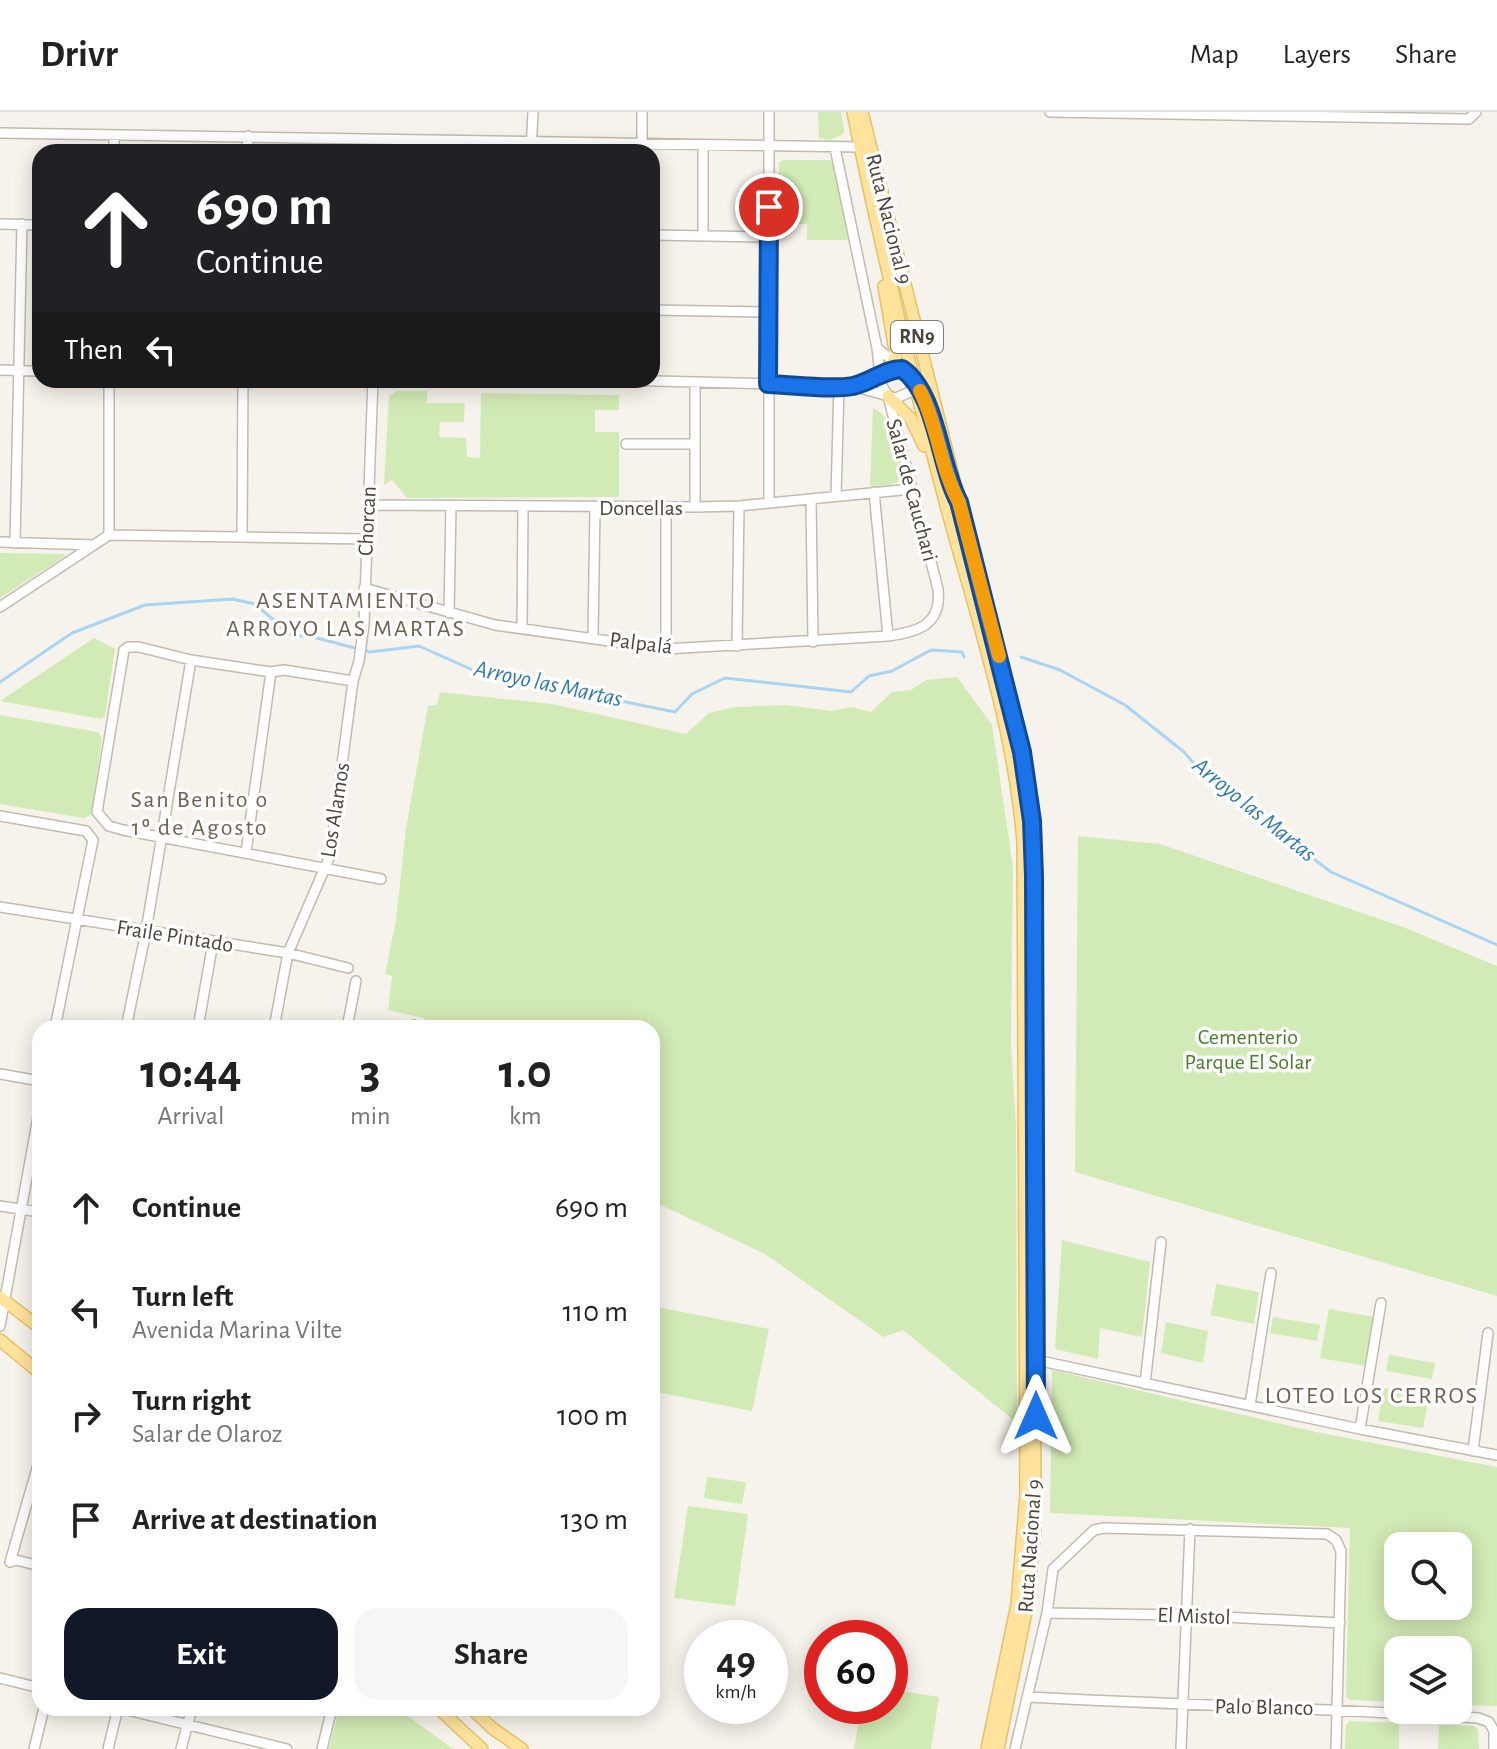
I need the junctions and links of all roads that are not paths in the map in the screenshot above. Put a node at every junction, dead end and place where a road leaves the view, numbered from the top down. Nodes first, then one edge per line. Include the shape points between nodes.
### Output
1 (533, 112) edge
2 (642, 112) edge
3 (769, 112) edge
4 (853, 112) edge
5 (875, 112) edge
6 (1050, 112) edge
7 (1476, 113) edge
8 (1222, 114) edge
9 (863, 116) edge
10 (0, 133) edge
11 (114, 135) junction
12 (248, 136) junction
13 (378, 139) junction
14 (114, 144) edge
15 (248, 144) edge
16 (378, 144) edge
17 (474, 144) edge
18 (532, 144) edge
19 (642, 144) edge
20 (703, 145) junction
21 (769, 146) junction
22 (660, 147) edge
23 (860, 147) junction
24 (835, 148) junction
25 (0, 224) edge
26 (22, 224) junction
27 (32, 225) edge
28 (660, 235) edge
29 (703, 236) junction
30 (769, 237) junction
31 (880, 238) junction
32 (660, 310) edge
33 (768, 312) junction
34 (877, 348) junction
35 (922, 355) junction
36 (0, 370) edge
37 (20, 370) junction
38 (891, 370) junction
39 (32, 371) edge
40 (660, 381) edge
41 (695, 382) junction
42 (913, 383) junction
43 (768, 384) junction
44 (839, 386) junction
45 (852, 386) junction
46 (109, 388) edge
47 (243, 388) edge
48 (373, 388) edge
49 (888, 396) junction
50 (626, 444) dead end
51 (694, 444) junction
52 (940, 483) junction
53 (912, 489) junction
54 (874, 492) junction
55 (836, 496) junction
56 (811, 499) junction
57 (959, 502) junction
58 (769, 503) junction
59 (369, 505) junction
60 (739, 506) junction
61 (451, 507) junction
62 (523, 507) junction
63 (695, 507) junction
64 (595, 508) junction
65 (666, 508) junction
66 (109, 535) junction
67 (242, 536) junction
68 (366, 539) junction
69 (0, 542) edge
70 (15, 543) junction
71 (94, 545) junction
72 (364, 588) junction
73 (0, 607) edge
74 (449, 613) junction
75 (522, 626) junction
76 (922, 628) joint
77 (888, 636) junction
78 (593, 637) junction
79 (813, 642) junction
80 (737, 646) junction
81 (666, 649) junction
82 (191, 660) junction
83 (359, 661) joint
84 (271, 672) junction
85 (353, 681) junction
86 (0, 816) edge
87 (162, 839) junction
88 (246, 852) junction
89 (326, 867) junction
90 (381, 879) dead end
91 (0, 908) edge
92 (77, 920) junction
93 (146, 931) junction
94 (213, 942) junction
95 (288, 953) junction
96 (348, 968) dead end
97 (356, 981) dead end
98 (57, 1020) edge
99 (128, 1020) edge
100 (199, 1020) edge
101 (275, 1020) edge
102 (349, 1020) edge
103 (0, 1074) edge
104 (32, 1080) edge
105 (32, 1147) edge
106 (0, 1206) edge
107 (20, 1209) junction
108 (32, 1211) edge
109 (1161, 1242) dead end
110 (1271, 1273) dead end
111 (2, 1298) edge
112 (1381, 1303) dead end
113 (32, 1322) edge
114 (0, 1326) edge
115 (1488, 1333) dead end
116 (0, 1340) edge
117 (1036, 1360) junction
118 (32, 1366) edge
119 (1145, 1384) junction
120 (1250, 1405) junction
121 (1360, 1429) junction
122 (1473, 1451) junction
123 (1497, 1455) edge
124 (32, 1486) edge
125 (1190, 1529) junction
126 (32, 1564) edge
127 (1047, 1613) junction
128 (1186, 1615) junction
129 (1340, 1623) junction
130 (0, 1678) edge
131 (32, 1686) edge
132 (1027, 1697) junction
133 (1183, 1705) junction
134 (1338, 1709) junction
135 (42, 1716) edge
136 (117, 1716) edge
137 (153, 1716) edge
138 (190, 1716) edge
139 (330, 1716) edge
140 (447, 1716) edge
141 (479, 1716) edge
142 (187, 1724) junction
143 (34, 1749) edge
144 (108, 1749) edge
145 (181, 1749) edge
146 (287, 1749) edge
147 (322, 1749) edge
148 (482, 1749) edge
149 (522, 1749) edge
150 (987, 1749) edge
151 (998, 1749) edge
152 (1015, 1749) edge
153 (1181, 1749) edge
154 (1336, 1749) edge
155 (1494, 1749) edge

1 - 18 street
2 - 19 street
3 - 21 street
4 - 23 main road, Ruta Nacional 9 / RN9
5 - 9 street
6 - 8 street
7 - 8 street via 1469,119
9 - 35 main road, Ruta Nacional 9 / RN9
10 - 11 street
11 - 12 street
11 - 14 street
12 - 13 street
12 - 15 street
13 - 16 street
13 - 17 street
20 - 21 street
20 - 22 street
20 - 29 street
21 - 24 street
21 - 30 street
23 - 24 street
23 - 31 main road, Ruta Nacional 9 / RN9
24 - 34 street, Salar de Cauchari
25 - 26 street
26 - 27 street
26 - 37 street
28 - 29 street
29 - 30 street
30 - 33 street
31 - 38 main road via 895,343
31 - 42 main road, Ruta Nacional 9 / RN9
32 - 33 street
33 - 43 street
34 - 38 street
34 - 38 street, Salar de Cauchari
35 - 42 main road
35 - 57 main road, Ruta Nacional 9 / RN9
36 - 37 street
37 - 39 street
37 - 70 street
38 - 42 street
38 - 45 street
38 - 49 street, Salar de Cauchari via 883,390
40 - 41 street
41 - 43 street
41 - 51 street
42 - 49 street via 904,396
42 - 52 main road, Ruta Nacional 9 / RN9
42 - 57 main road via 927,403
43 - 44 street
43 - 58 street
44 - 45 street
44 - 55 street
45 - 49 street
46 - 66 street
47 - 67 street
48 - 59 street, Chorcan
49 - 52 main road via 911,419
49 - 53 street, Salar de Cauchari
50 - 51 street
51 - 63 street
52 - 150 main road, Ruta Nacional 9 / RN9 via 1000,701 1023,842 1026,1493 1017,1604
53 - 54 street, Doncellas
53 - 76 street, Salar de Cauchari via 940,602
54 - 55 street, Doncellas
54 - 77 street
55 - 56 street, Doncellas
56 - 58 street, Doncellas
56 - 79 street
57 - 117 main road, Ruta Nacional 9 / RN9 via 1022,752 1032,821
58 - 60 street, Doncellas
59 - 61 street, Doncellas
59 - 68 street, Chorcan
60 - 63 street, Doncellas
60 - 80 street
61 - 62 street, Doncellas
61 - 74 street
62 - 64 street, Doncellas
62 - 75 street
63 - 65 street, Doncellas
64 - 65 street, Doncellas
64 - 78 street
65 - 81 street
66 - 67 street
66 - 71 street
67 - 68 street
68 - 72 street, Chorcan
69 - 70 street
70 - 71 street
71 - 73 street
72 - 74 street, Palpalá
72 - 83 street, Chorcan
74 - 75 street, Palpalá
75 - 78 street, Palpalá
76 - 77 street, Palpalá
77 - 79 street, Palpalá
78 - 81 street, Palpalá
79 - 80 street, Palpalá
80 - 81 street, Palpalá
82 - 84 street
82 - 87 street
82 - 87 street via 139,647 124,650 97,812 109,826
83 - 85 street, Los Alamos
84 - 85 street
84 - 88 street
85 - 89 street, Los Alamos
86 - 92 street via 86,831 93,840
87 - 88 street
87 - 93 street
88 - 89 street
89 - 90 street
89 - 95 street, Los Alamos
91 - 92 street, Fraile Pintado
92 - 93 street, Fraile Pintado
92 - 98 street
93 - 94 street, Fraile Pintado
93 - 99 street
94 - 95 street, Fraile Pintado
94 - 100 street
95 - 96 street, Fraile Pintado
95 - 101 street, Los Alamos
97 - 102 street
103 - 104 street
105 - 107 street
106 - 107 street
107 - 108 street
107 - 111 street
109 - 119 street
110 - 120 street
111 - 113 main road
111 - 114 street
112 - 121 street
115 - 122 street
116 - 118 main road
117 - 119 street
117 - 151 main road, Ruta Nacional 9 / RN9 via 1032,1570
119 - 120 street
120 - 121 street
121 - 122 street
122 - 123 street
124 - 126 street via 10,1562
125 - 127 street via 1094,1530 1053,1569
125 - 128 street
125 - 129 street via 1327,1534 1341,1551
127 - 128 street, El Mistol
127 - 132 street
128 - 129 street, El Mistol
128 - 133 street
129 - 134 street
130 - 131 street
132 - 133 street, Palo Blanco
132 - 152 street
133 - 134 street, Palo Blanco
133 - 153 street
134 - 154 street
134 - 155 street, Palo Blanco via 1478,1718 1494,1731
135 - 143 street
136 - 144 street
137 - 142 street
138 - 142 street
139 - 147 street
140 - 148 main road
141 - 149 main road
142 - 145 street
142 - 146 street

